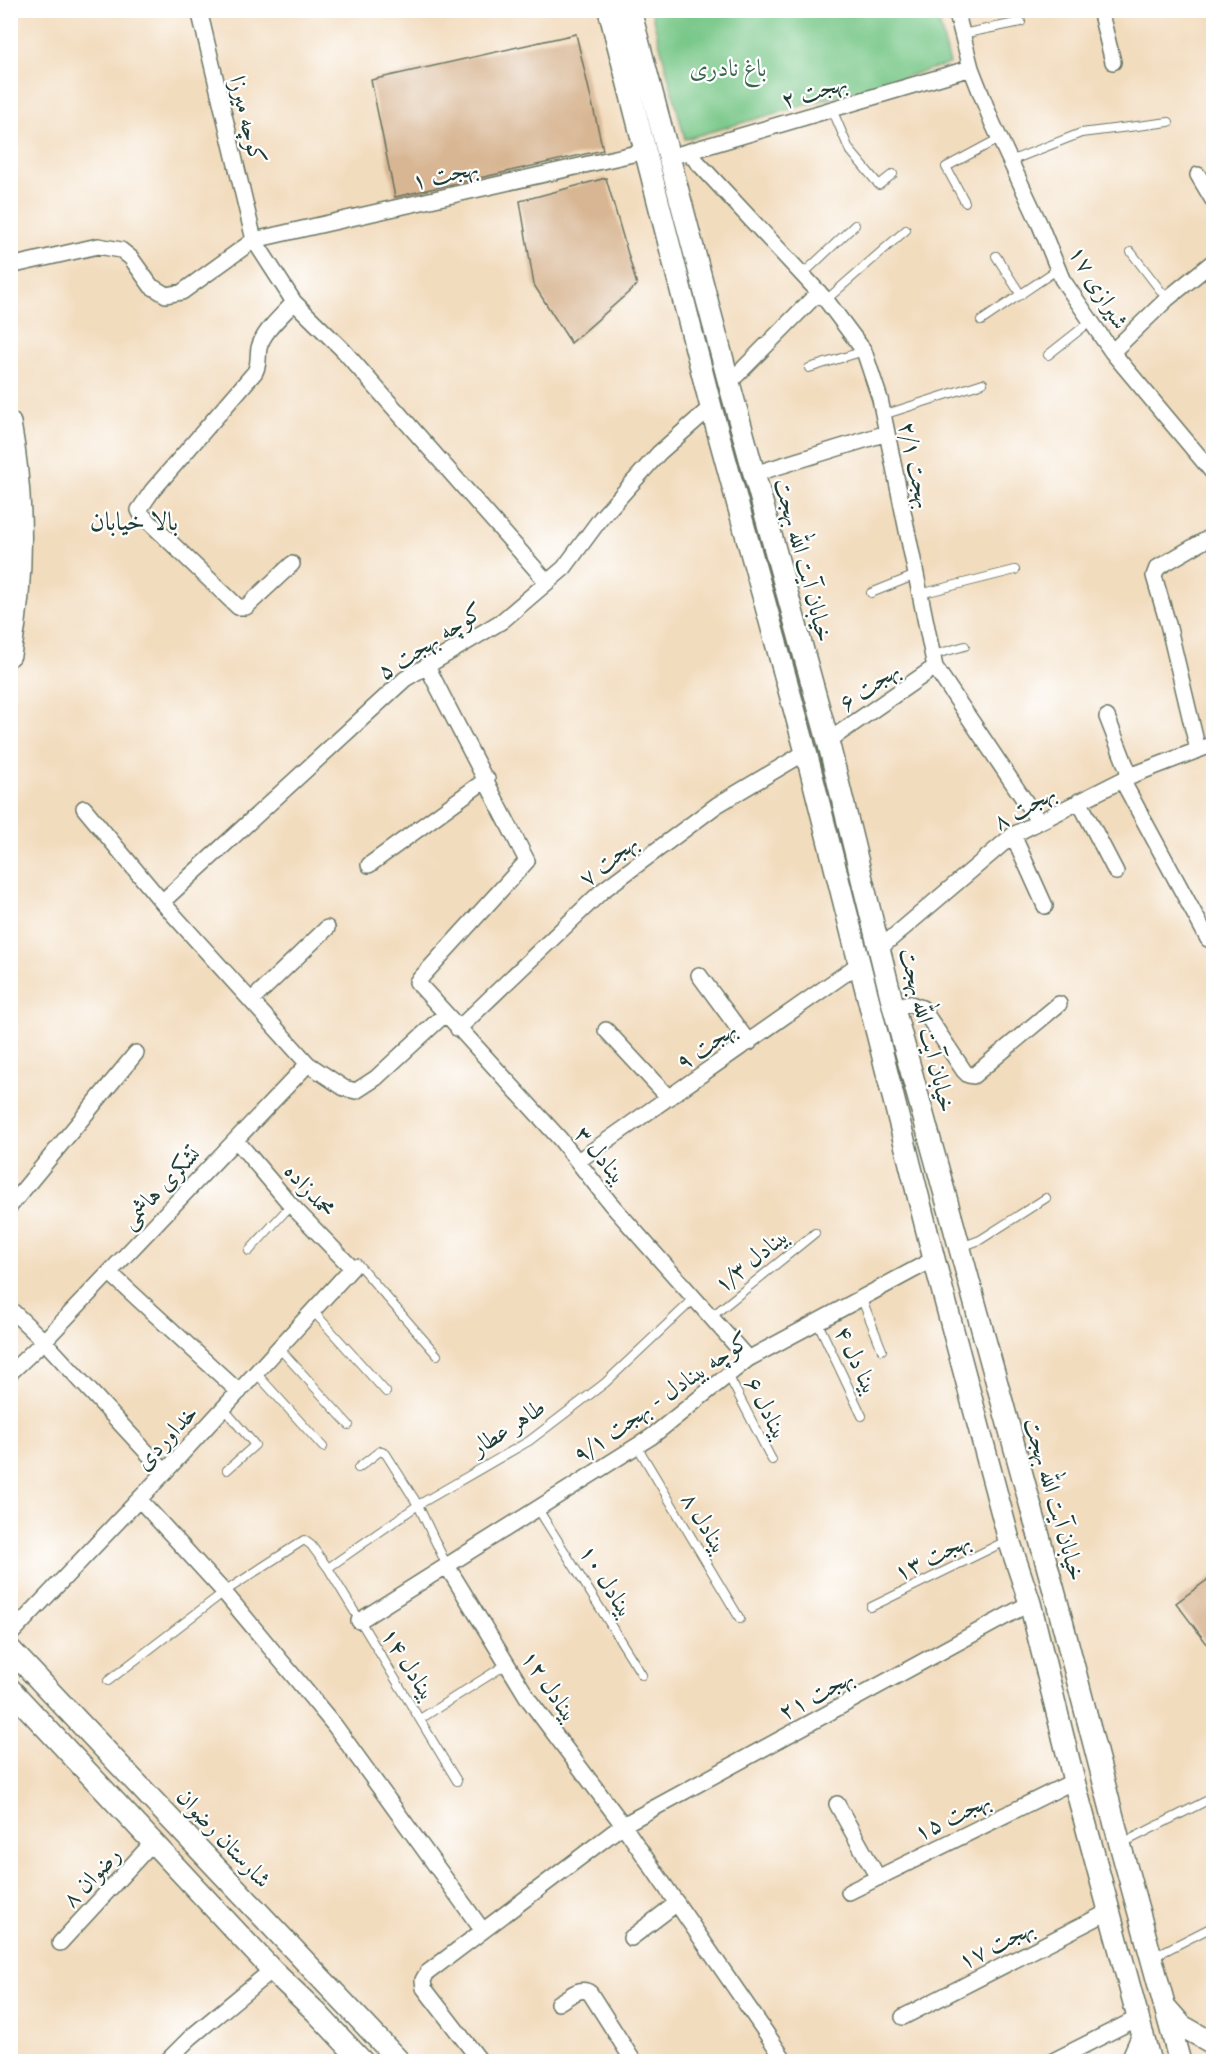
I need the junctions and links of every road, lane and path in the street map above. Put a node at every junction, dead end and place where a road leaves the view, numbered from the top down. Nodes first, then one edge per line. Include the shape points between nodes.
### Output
1 (199, 10) edge
2 (609, 10) edge
3 (630, 10) edge
4 (956, 10) edge
5 (1100, 10) edge
6 (1021, 22) dead end
7 (962, 34) junction
8 (1113, 62) dead end
9 (971, 68) junction
10 (832, 109) junction
11 (1169, 122) dead end
12 (1000, 138) junction
13 (646, 151) junction
14 (679, 154) junction
15 (1010, 160) junction
16 (892, 174) dead end
17 (1198, 175) dead end
18 (965, 202) dead end
19 (1214, 202) edge
20 (855, 225) dead end
21 (906, 230) dead end
22 (254, 240) junction
23 (1131, 252) dead end
24 (996, 256) dead end
25 (1214, 261) edge
26 (10, 266) edge
27 (1058, 269) junction
28 (802, 274) junction
29 (1021, 294) junction
30 (822, 296) junction
31 (1167, 299) junction
32 (294, 302) junction
33 (981, 321) dead end
34 (1091, 321) junction
35 (864, 351) junction
36 (1112, 352) junction
37 (1048, 355) dead end
38 (809, 368) dead end
39 (729, 383) junction
40 (983, 383) dead end
41 (711, 407) junction
42 (883, 415) junction
43 (10, 423) edge
44 (887, 433) junction
45 (754, 474) junction
46 (1214, 474) edge
47 (1214, 535) edge
48 (292, 564) dead end
49 (1015, 570) dead end
50 (916, 575) junction
51 (547, 582) junction
52 (871, 593) dead end
53 (920, 594) junction
54 (965, 646) dead end
55 (10, 655) edge
56 (934, 661) junction
57 (427, 666) junction
58 (1107, 717) dead end
59 (828, 741) junction
60 (1214, 744) edge
61 (1198, 750) junction
62 (806, 752) junction
63 (1126, 778) junction
64 (487, 779) junction
65 (1079, 801) junction
66 (84, 808) dead end
67 (1039, 822) junction
68 (1013, 835) junction
69 (369, 865) dead end
70 (1116, 872) dead end
71 (162, 902) junction
72 (1045, 906) dead end
73 (327, 928) dead end
74 (1208, 939) dead end
75 (880, 948) junction
76 (859, 964) junction
77 (699, 975) dead end
78 (251, 1001) junction
79 (1059, 1004) dead end
80 (894, 1009) junction
81 (444, 1015) junction
82 (458, 1029) junction
83 (606, 1030) dead end
84 (748, 1042) junction
85 (136, 1053) dead end
86 (308, 1064) junction
87 (669, 1098) junction
88 (236, 1140) junction
89 (578, 1161) junction
90 (1046, 1198) dead end
91 (291, 1205) junction
92 (10, 1206) edge
93 (815, 1233) dead end
94 (959, 1248) junction
95 (249, 1251) dead end
96 (934, 1259) junction
97 (355, 1266) junction
98 (110, 1273) junction
99 (861, 1297) junction
100 (695, 1298) junction
101 (10, 1309) edge
102 (313, 1311) junction
103 (711, 1317) junction
104 (817, 1321) junction
105 (44, 1341) junction
106 (279, 1348) junction
107 (882, 1350) dead end
108 (437, 1355) dead end
109 (748, 1359) junction
110 (10, 1373) edge
111 (256, 1373) junction
112 (728, 1375) junction
113 (239, 1392) junction
114 (386, 1392) dead end
115 (224, 1409) junction
116 (862, 1416) dead end
117 (349, 1425) dead end
118 (637, 1446) junction
119 (323, 1448) dead end
120 (772, 1460) dead end
121 (358, 1468) dead end
122 (227, 1470) dead end
123 (165, 1472) junction
124 (140, 1499) junction
125 (418, 1505) junction
126 (538, 1509) junction
127 (1010, 1540) junction
128 (447, 1566) junction
129 (328, 1568) junction
130 (225, 1592) junction
131 (1030, 1603) junction
132 (871, 1606) dead end
133 (740, 1619) dead end
134 (359, 1621) junction
135 (10, 1635) edge
136 (10, 1649) edge
137 (507, 1664) junction
138 (642, 1675) dead end
139 (108, 1681) dead end
140 (10, 1689) edge
141 (420, 1719) junction
142 (1074, 1780) junction
143 (457, 1781) dead end
144 (1214, 1797) edge
145 (837, 1804) dead end
146 (623, 1825) junction
147 (154, 1841) junction
148 (1120, 1844) junction
149 (878, 1878) junction
150 (849, 1892) dead end
151 (676, 1903) junction
152 (1110, 1911) junction
153 (1214, 1926) edge
154 (483, 1931) junction
155 (632, 1938) dead end
156 (60, 1943) dead end
157 (1152, 1958) junction
158 (272, 1970) junction
159 (558, 2004) dead end
160 (1167, 2009) junction
161 (903, 2018) dead end
162 (1141, 2027) junction
163 (1214, 2044) edge
164 (359, 2060) edge
165 (166, 2061) edge
166 (400, 2061) edge
167 (481, 2061) edge
168 (634, 2061) edge
169 (786, 2061) edge
170 (1051, 2061) edge
171 (1131, 2061) edge
172 (1150, 2061) edge
173 (1180, 2061) edge

1 - 22 street, کوچه میرزا
2 - 13 main road, خیابان آیت الله بهجت
3 - 14 main road, خیابان آیت الله بهجت
4 - 7 street, شیرازی ۱۷
5 - 8 street
6 - 7 lane
7 - 9 street, شیرازی ۱۷
9 - 10 street, بهجت ۲
9 - 12 street, شیرازی ۱۷
10 - 14 street, بهجت ۲
10 - 16 lane via 849,149 879,185
11 - 15 lane via 1081,133
12 - 15 street, شیرازی ۱۷
12 - 18 lane via 946,167
13 - 22 street, بهجت ۱
13 - 41 main road, خیابان آیت الله بهجت
14 - 28 street, بهجت ۲/۱
14 - 39 main road, خیابان آیت الله بهجت
15 - 27 street, شیرازی ۱۷
17 - 19 street
20 - 28 lane
21 - 30 lane
22 - 26 street via 182,292 166,295 151,286 121,250 98,246
22 - 32 street, کوچه میرزا
23 - 31 lane
24 - 29 lane
25 - 31 street
27 - 29 lane
27 - 34 street, شیرازی ۱۷
28 - 30 street, بهجت ۲/۱
29 - 33 lane
30 - 35 street, بهجت ۲/۱
30 - 39 street
31 - 36 street
32 - 48 street via 265,335 255,372 139,510 238,607 246,607
32 - 51 street, کوچه میرزا via 343,350
34 - 36 street, شیرازی ۱۷
34 - 37 lane
35 - 38 lane
35 - 42 street, بهجت ۲/۱
36 - 46 street, شیرازی ۱۷
39 - 45 main road, خیابان آیت الله بهجت
40 - 42 lane
41 - 51 street, کوچه بهجت ۵ via 659,453 601,518 564,568
41 - 62 main road, خیابان آیت الله بهجت
42 - 44 street, بهجت ۲/۱
43 - 55 main road via 18,463 22,533 17,617
44 - 45 street
44 - 50 street, بهجت ۲/۱
45 - 59 main road, خیابان آیت الله بهجت
47 - 61 street via 1158,568 1154,576
49 - 53 lane
50 - 52 lane
50 - 53 street, بهجت ۲/۱
51 - 57 street, کوچه بهجت ۵ via 502,621
53 - 56 street, بهجت ۲/۱
54 - 56 lane
56 - 59 street, بهجت ۶
56 - 67 street, بهجت ۲/۱
57 - 64 street
57 - 71 street, کوچه بهجت ۵ via 379,702
58 - 63 street
59 - 75 main road, خیابان آیت الله بهجت
60 - 61 street, بهجت ۸
61 - 63 street, بهجت ۸
62 - 76 main road, خیابان آیت الله بهجت
62 - 82 street, بهجت ۷ via 717,805 602,891
63 - 65 street, بهجت ۸
63 - 74 street
64 - 69 street
64 - 81 street, بینادل ۳ via 527,861 417,982
65 - 67 street, بهجت ۸
65 - 70 street
66 - 71 street
67 - 68 street, بهجت ۸
68 - 72 street
68 - 75 street, بهجت ۸
71 - 78 street
73 - 78 street
75 - 80 main road, خیابان آیت الله بهجت
76 - 84 street, بهجت ۹
76 - 96 main road, خیابان آیت الله بهجت
77 - 84 street
78 - 86 street
79 - 80 street via 973,1076 964,1071 922,1008 908,1003
80 - 94 main road, خیابان آیت الله بهجت
81 - 82 street, بینادل ۳
81 - 86 street via 376,1078 356,1091 344,1088
82 - 89 street, بینادل ۳
83 - 87 street
84 - 87 street, بهجت ۹
85 - 92 street
86 - 88 street, تشکری هاشمی
87 - 89 street, بهجت ۹
88 - 91 street, محمدزاده
88 - 98 street, تشکری هاشمی
89 - 100 street, بینادل ۳
90 - 94 lane via 980,1240
91 - 95 lane
91 - 97 street, محمدزاده
93 - 103 lane, بینادل ۱/۳
94 - 148 main road, خیابان آیت الله بهجت
96 - 99 street, کوچه بینادل - بهجت ۹/۱
96 - 127 main road, خیابان آیت الله بهجت
97 - 102 street, خداوردی
97 - 108 lane
98 - 105 street, تشکری هاشمی
98 - 113 street
99 - 104 street, کوچه بینادل - بهجت ۹/۱
99 - 107 lane
100 - 103 street, بینادل ۳
100 - 125 lane, طاهر عطار via 605,1383 529,1441
101 - 105 street
102 - 106 street, خداوردی
102 - 114 lane
103 - 109 street, بینادل ۳
104 - 109 street, کوچه بینادل - بهجت ۹/۱
104 - 116 lane, بینا دل ۴
105 - 110 street, تشکری هاشمی
105 - 123 street
106 - 111 street, خداوردی
106 - 117 lane
109 - 112 street, کوچه بینادل - بهجت ۹/۱
111 - 113 street, خداوردی
111 - 119 lane
112 - 118 street, کوچه بینادل - بهجت ۹/۱
112 - 120 lane, بینادل ۶
113 - 115 street, خداوردی
115 - 122 lane via 255,1445
115 - 123 street, خداوردی
118 - 126 street, کوچه بینادل - بهجت ۹/۱
118 - 133 lane, بینادل ۸
121 - 125 lane via 383,1452
123 - 124 street, خداوردی
124 - 130 street
124 - 135 street, خداوردی
125 - 128 lane
125 - 129 lane, طاهر عطار
126 - 128 street, کوچه بینادل - بهجت ۹/۱
126 - 138 lane, بینادل ۱۰
127 - 131 main road, خیابان آیت الله بهجت
127 - 132 lane, بهجت ۱۳
128 - 134 street, کوچه بینادل - بهجت ۹/۱
128 - 137 street, بینادل ۱۲
129 - 130 lane, بینادل ۱۴ via 304,1540
129 - 134 lane, بینادل ۱۴
130 - 139 lane
130 - 154 street via 335,1726
131 - 142 main road, خیابان آیت الله بهجت
131 - 146 street, بهجت ۲۱
134 - 141 lane, بینادل ۱۴
136 - 166 main road, شارستان رضوان
137 - 141 lane
137 - 146 street, بینادل ۱۲ via 529,1700
140 - 147 main road
141 - 143 lane, بینادل ۱۴
142 - 149 street, بهجت ۱۵
142 - 152 main road, خیابان آیت الله بهجت
144 - 148 lane
145 - 149 street
146 - 151 street, بینادل ۱۲
146 - 154 street, بهجت ۲۱
147 - 156 street, رضوان ۸
147 - 158 main road
148 - 157 main road, خیابان آیت الله بهجت
149 - 150 street, بهجت ۱۵
151 - 155 street
151 - 169 street, بینادل ۱۲
152 - 161 street, بهجت ۱۷
152 - 162 main road, خیابان آیت الله بهجت
153 - 157 lane
154 - 167 street, بهجت ۲۱ via 423,1980 424,1988
157 - 160 main road, خیابان آیت الله بهجت
158 - 164 main road
158 - 165 street
159 - 168 street via 586,1990
160 - 163 main road via 1182,2026
160 - 173 main road, خیابان آیت الله بهجت
162 - 170 street
162 - 171 main road
162 - 172 main road, خیابان آیت الله بهجت

